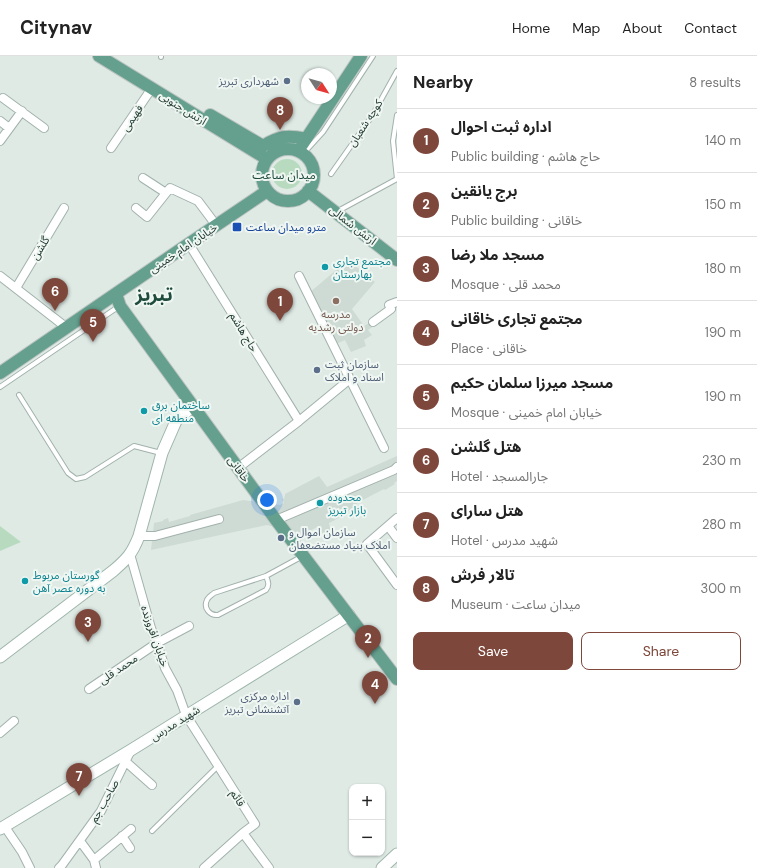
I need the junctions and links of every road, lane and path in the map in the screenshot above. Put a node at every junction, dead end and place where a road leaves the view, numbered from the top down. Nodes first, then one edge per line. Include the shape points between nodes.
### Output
1 (99, 56) edge
2 (361, 56) edge
3 (373, 56) edge
4 (397, 71) edge
5 (152, 88) junction
6 (3, 98) dead end
7 (180, 106) junction
8 (22, 111) junction
9 (397, 115) edge
10 (0, 121) edge
11 (9, 128) junction
12 (44, 128) dead end
13 (306, 139) junction
14 (0, 141) edge
15 (111, 148) dead end
16 (300, 153) junction
17 (267, 159) junction
18 (331, 174) dead end
19 (143, 178) dead end
20 (267, 191) junction
21 (308, 191) junction
22 (166, 194) junction
23 (64, 208) dead end
24 (136, 208) dead end
25 (336, 212) junction
26 (216, 225) junction
27 (189, 244) junction
28 (397, 260) edge
29 (0, 276) edge
30 (299, 276) dead end
31 (16, 288) junction
32 (116, 294) junction
33 (397, 302) edge
34 (120, 306) junction
35 (373, 322) dead end
36 (67, 328) junction
37 (0, 374) edge
38 (350, 379) junction
39 (0, 387) edge
40 (19, 394) dead end
41 (193, 406) junction
42 (299, 421) junction
43 (384, 448) dead end
44 (162, 453) junction
45 (397, 467) edge
46 (238, 468) junction
47 (397, 518) edge
48 (220, 519) dead end
49 (276, 520) junction
50 (388, 526) junction
51 (139, 536) junction
52 (397, 538) edge
53 (130, 554) junction
54 (304, 556) junction
55 (266, 576) junction
56 (397, 585) edge
57 (349, 615) junction
58 (189, 626) dead end
59 (157, 643) junction
60 (0, 657) edge
61 (397, 678) edge
62 (89, 689) dead end
63 (186, 716) junction
64 (14, 721) dead end
65 (0, 733) edge
66 (131, 750) junction
67 (125, 761) junction
68 (218, 766) junction
69 (152, 785) dead end
70 (2, 828) edge
71 (131, 829) dead end
72 (152, 831) dead end
73 (243, 833) junction
74 (122, 836) junction
75 (80, 841) junction
76 (130, 848) dead end
77 (397, 854) edge
78 (94, 860) junction
79 (30, 868) edge
80 (59, 868) edge
81 (96, 868) edge
82 (204, 868) edge
83 (269, 868) edge
84 (382, 868) edge

1 - 5 main road, ارتش جنوبی
2 - 13 main road
3 - 16 lane via 323,132
4 - 18 lane, کوچه شعبان via 372,116
5 - 7 main road, ارتش جنوبی
5 - 15 street, فهیمی
6 - 8 street
7 - 13 main road via 202,110 263,146 281,137
7 - 17 main road, ارتش جنوبی
8 - 11 street
8 - 12 street
9 - 25 lane via 393,141 397,179
10 - 11 street
11 - 14 street
13 - 16 main road
16 - 17 main road via 284,149
16 - 21 main road via 312,165 312,185
17 - 20 main road via 262,172
19 - 22 street
20 - 21 main road via 284,201 298,199
20 - 26 main road, خیابان امام خمینی
21 - 25 main road, ارتش شمالی
22 - 24 street via 147,217
22 - 26 street via 170,188 198,200
23 - 31 street, گلشن
25 - 28 main road, ارتش شمالی
26 - 27 main road, خیابان امام خمینی
27 - 32 main road, خیابان امام خمینی
27 - 42 street, حاج هاشم
29 - 31 street
30 - 38 street
31 - 36 street
32 - 34 main road, خاقانی
32 - 36 main road, خیابان امام خمینی
33 - 35 street via 389,305 391,310
34 - 39 lane
34 - 41 main road, خاقانی
36 - 37 main road, خیابان امام خمینی
38 - 42 street
38 - 43 street
40 - 44 lane via 68,473 76,479 85,477 134,446
41 - 44 main road via 176,422
41 - 46 main road, خاقانی
42 - 46 street
44 - 51 main road
45 - 49 street
46 - 49 main road, خاقانی
47 - 50 street
48 - 51 street via 155,536
49 - 54 main road, خاقانی
50 - 52 street
50 - 56 street via 367,544
51 - 53 main road
53 - 59 street, خیابان افروزنده
53 - 60 main road via 113,571
54 - 55 lane
54 - 57 main road, خاقانی
55 - 55 lane via 269,584 266,590 218,615 207,611 206,601 214,593
57 - 61 main road, خاقانی
57 - 63 main road, شهید مدرس
58 - 59 street, محمد قلی
59 - 62 street, محمد قلی
59 - 63 street, خیابان افروزنده
63 - 66 main road, شهید مدرس
63 - 68 street, قائم
64 - 65 street
66 - 67 street, صاحب جم
66 - 70 main road, شهید مدرس
67 - 69 street
67 - 75 street, صاحب جم via 101,811
68 - 72 lane
68 - 73 street, قائم via 255,824
70 - 79 street via 22,852
71 - 74 street
73 - 82 street, قائم
73 - 83 street
74 - 76 street
74 - 78 street
75 - 78 street
75 - 80 street, صاحب جم
77 - 84 main road
78 - 81 street

